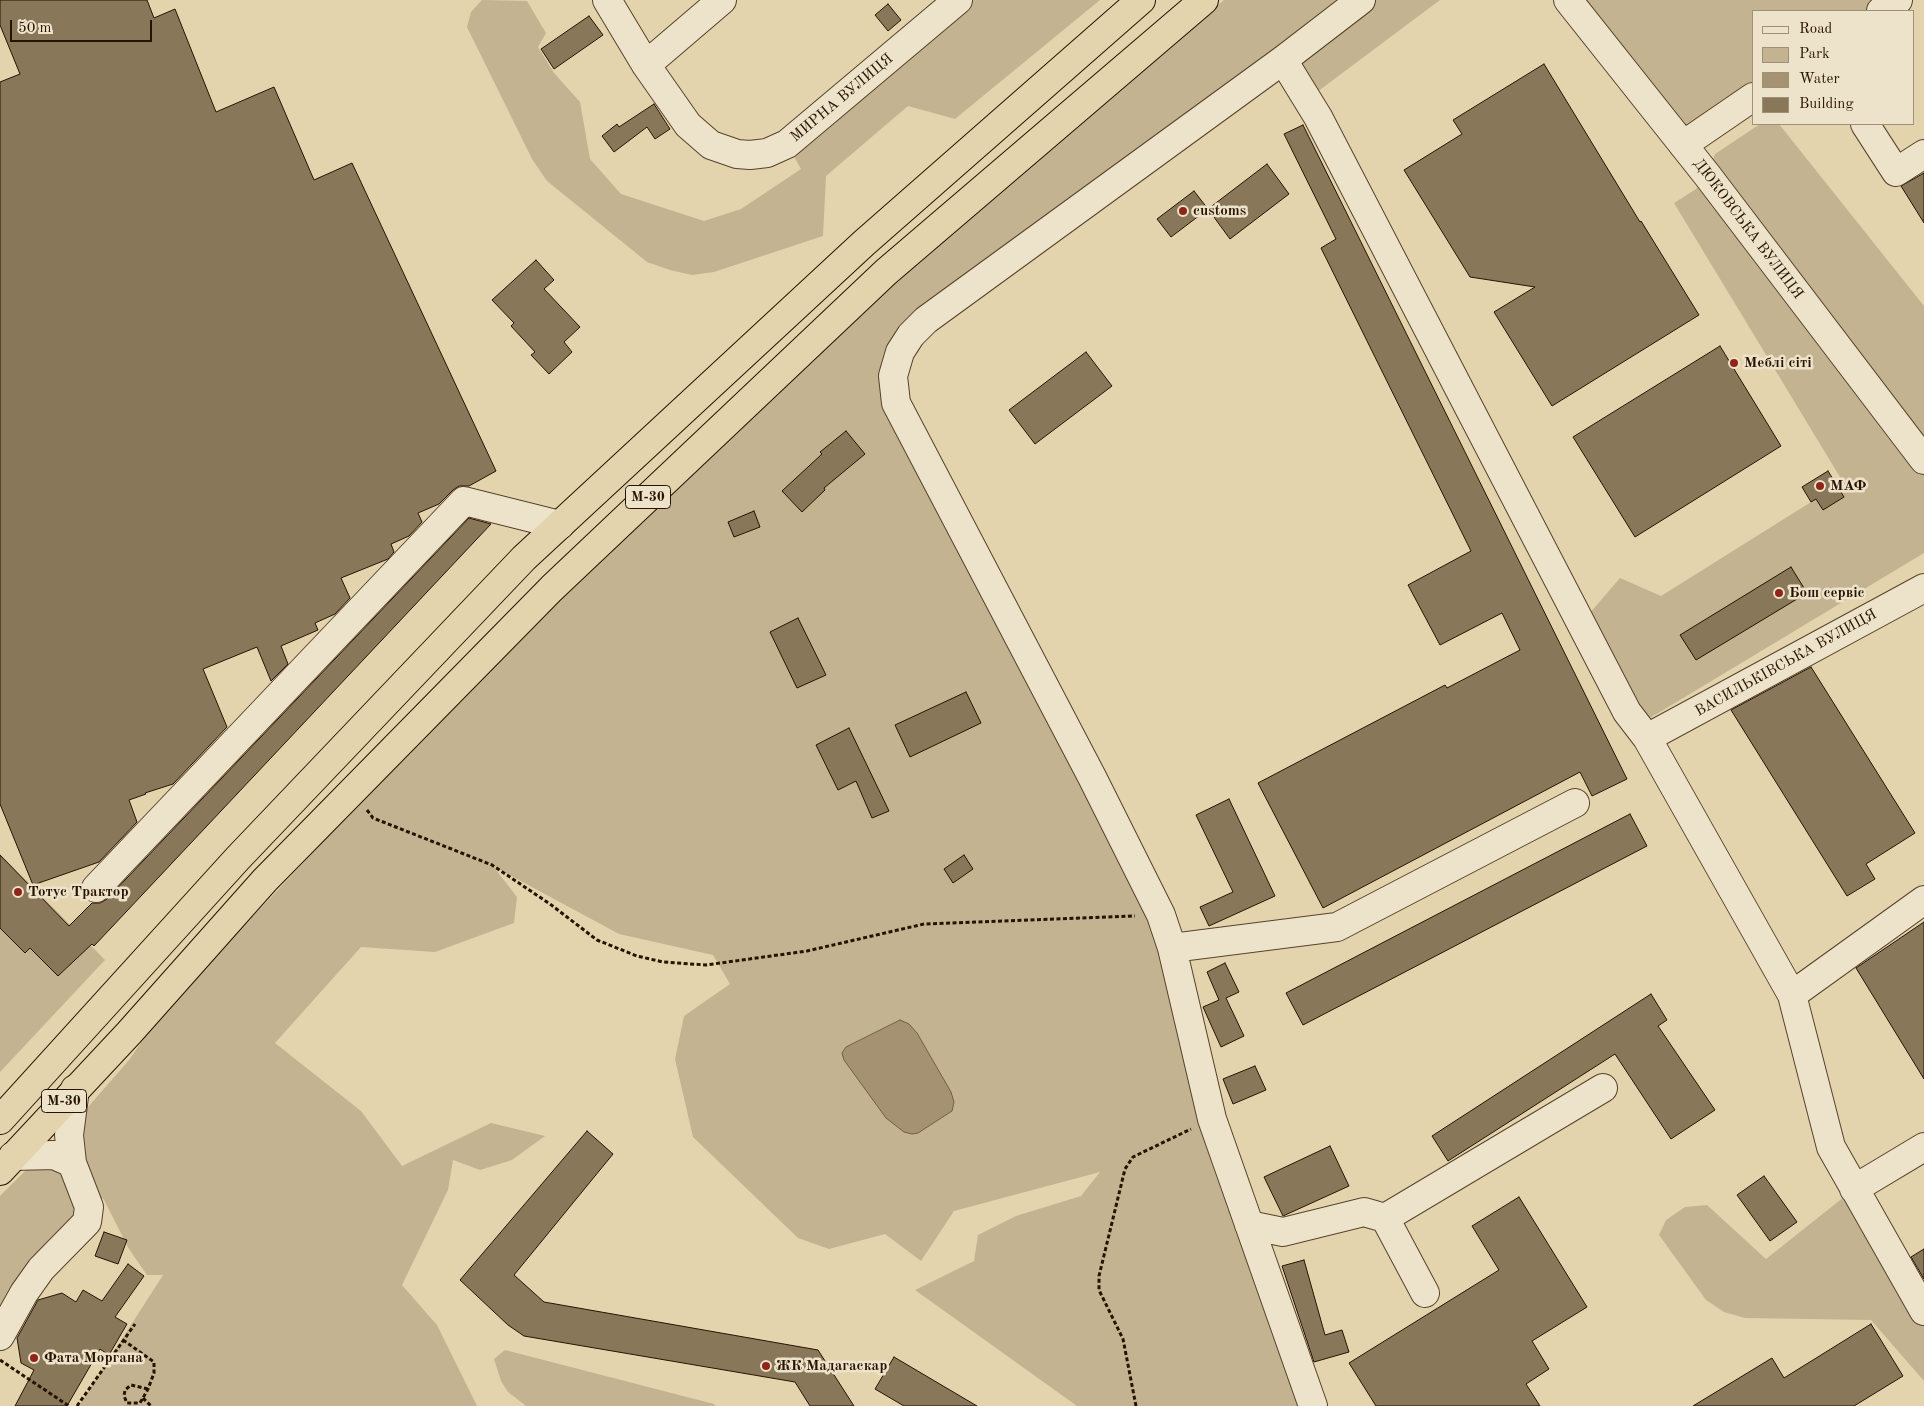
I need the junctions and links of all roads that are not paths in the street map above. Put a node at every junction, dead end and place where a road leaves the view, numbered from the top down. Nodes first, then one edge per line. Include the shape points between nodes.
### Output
1 (607, 0) edge
2 (722, 0) edge
3 (958, 0) edge
4 (1141, 0) edge
5 (1204, 0) edge
6 (1361, 0) edge
7 (1568, 0) edge
8 (1898, 0) edge
9 (1883, 10) edge
10 (1283, 60) junction
11 (646, 65) junction
12 (1752, 98) edge
13 (1866, 125) edge
14 (1683, 145) junction
15 (1924, 154) edge
16 (1924, 460) edge
17 (560, 526) junction
18 (1924, 588) edge
19 (1647, 738) junction
20 (1575, 803) dead end
21 (96, 888) dead end
22 (1924, 900) edge
23 (1172, 948) junction
24 (1792, 995) junction
25 (1603, 1088) dead end
26 (74, 1089) junction
27 (0, 1120) edge
28 (1924, 1147) edge
29 (7, 1164) edge
30 (72, 1164) junction
31 (1854, 1189) junction
32 (1385, 1218) junction
33 (1249, 1225) junction
34 (1425, 1293) dead end
35 (1924, 1311) edge
36 (0, 1336) edge
37 (1313, 1406) edge

1 - 11 street, МИРНА ВУЛИЦЯ
2 - 11 street
3 - 11 street, МИРНА ВУЛИЦЯ via 787,144 766,153 737,154 711,145 700,137 688,126
4 - 17 highway, М-30 via 864,243
5 - 26 highway, М-30 via 886,272 552,588 265,880
6 - 10 street
7 - 14 street, ДЮКОВСЬКА ВУЛИЦЯ
8 - 9 street
10 - 19 street via 1318,117 1627,712
10 - 23 street via 926,320 900,352 893,376 896,402 1088,768 1161,915
12 - 14 street
13 - 15 street via 1896,172
14 - 16 street, ДЮКОВСЬКА ВУЛИЦЯ
17 - 21 street via 464,501
17 - 27 highway, М-30 via 524,558 238,858
18 - 19 street, ВАСИЛЬКІВСЬКА ВУЛИЦЯ
19 - 24 street
20 - 23 street via 1337,927
22 - 24 street
23 - 33 street via 1212,1118
24 - 31 street via 1831,1147
25 - 32 street
26 - 29 highway, М-30
26 - 30 street via 69,1135
28 - 31 street
29 - 30 street via 54,1154
30 - 36 street via 89,1208 87,1222 41,1269
31 - 35 street
32 - 33 street via 1364,1212 1283,1232
32 - 34 street
33 - 37 street

